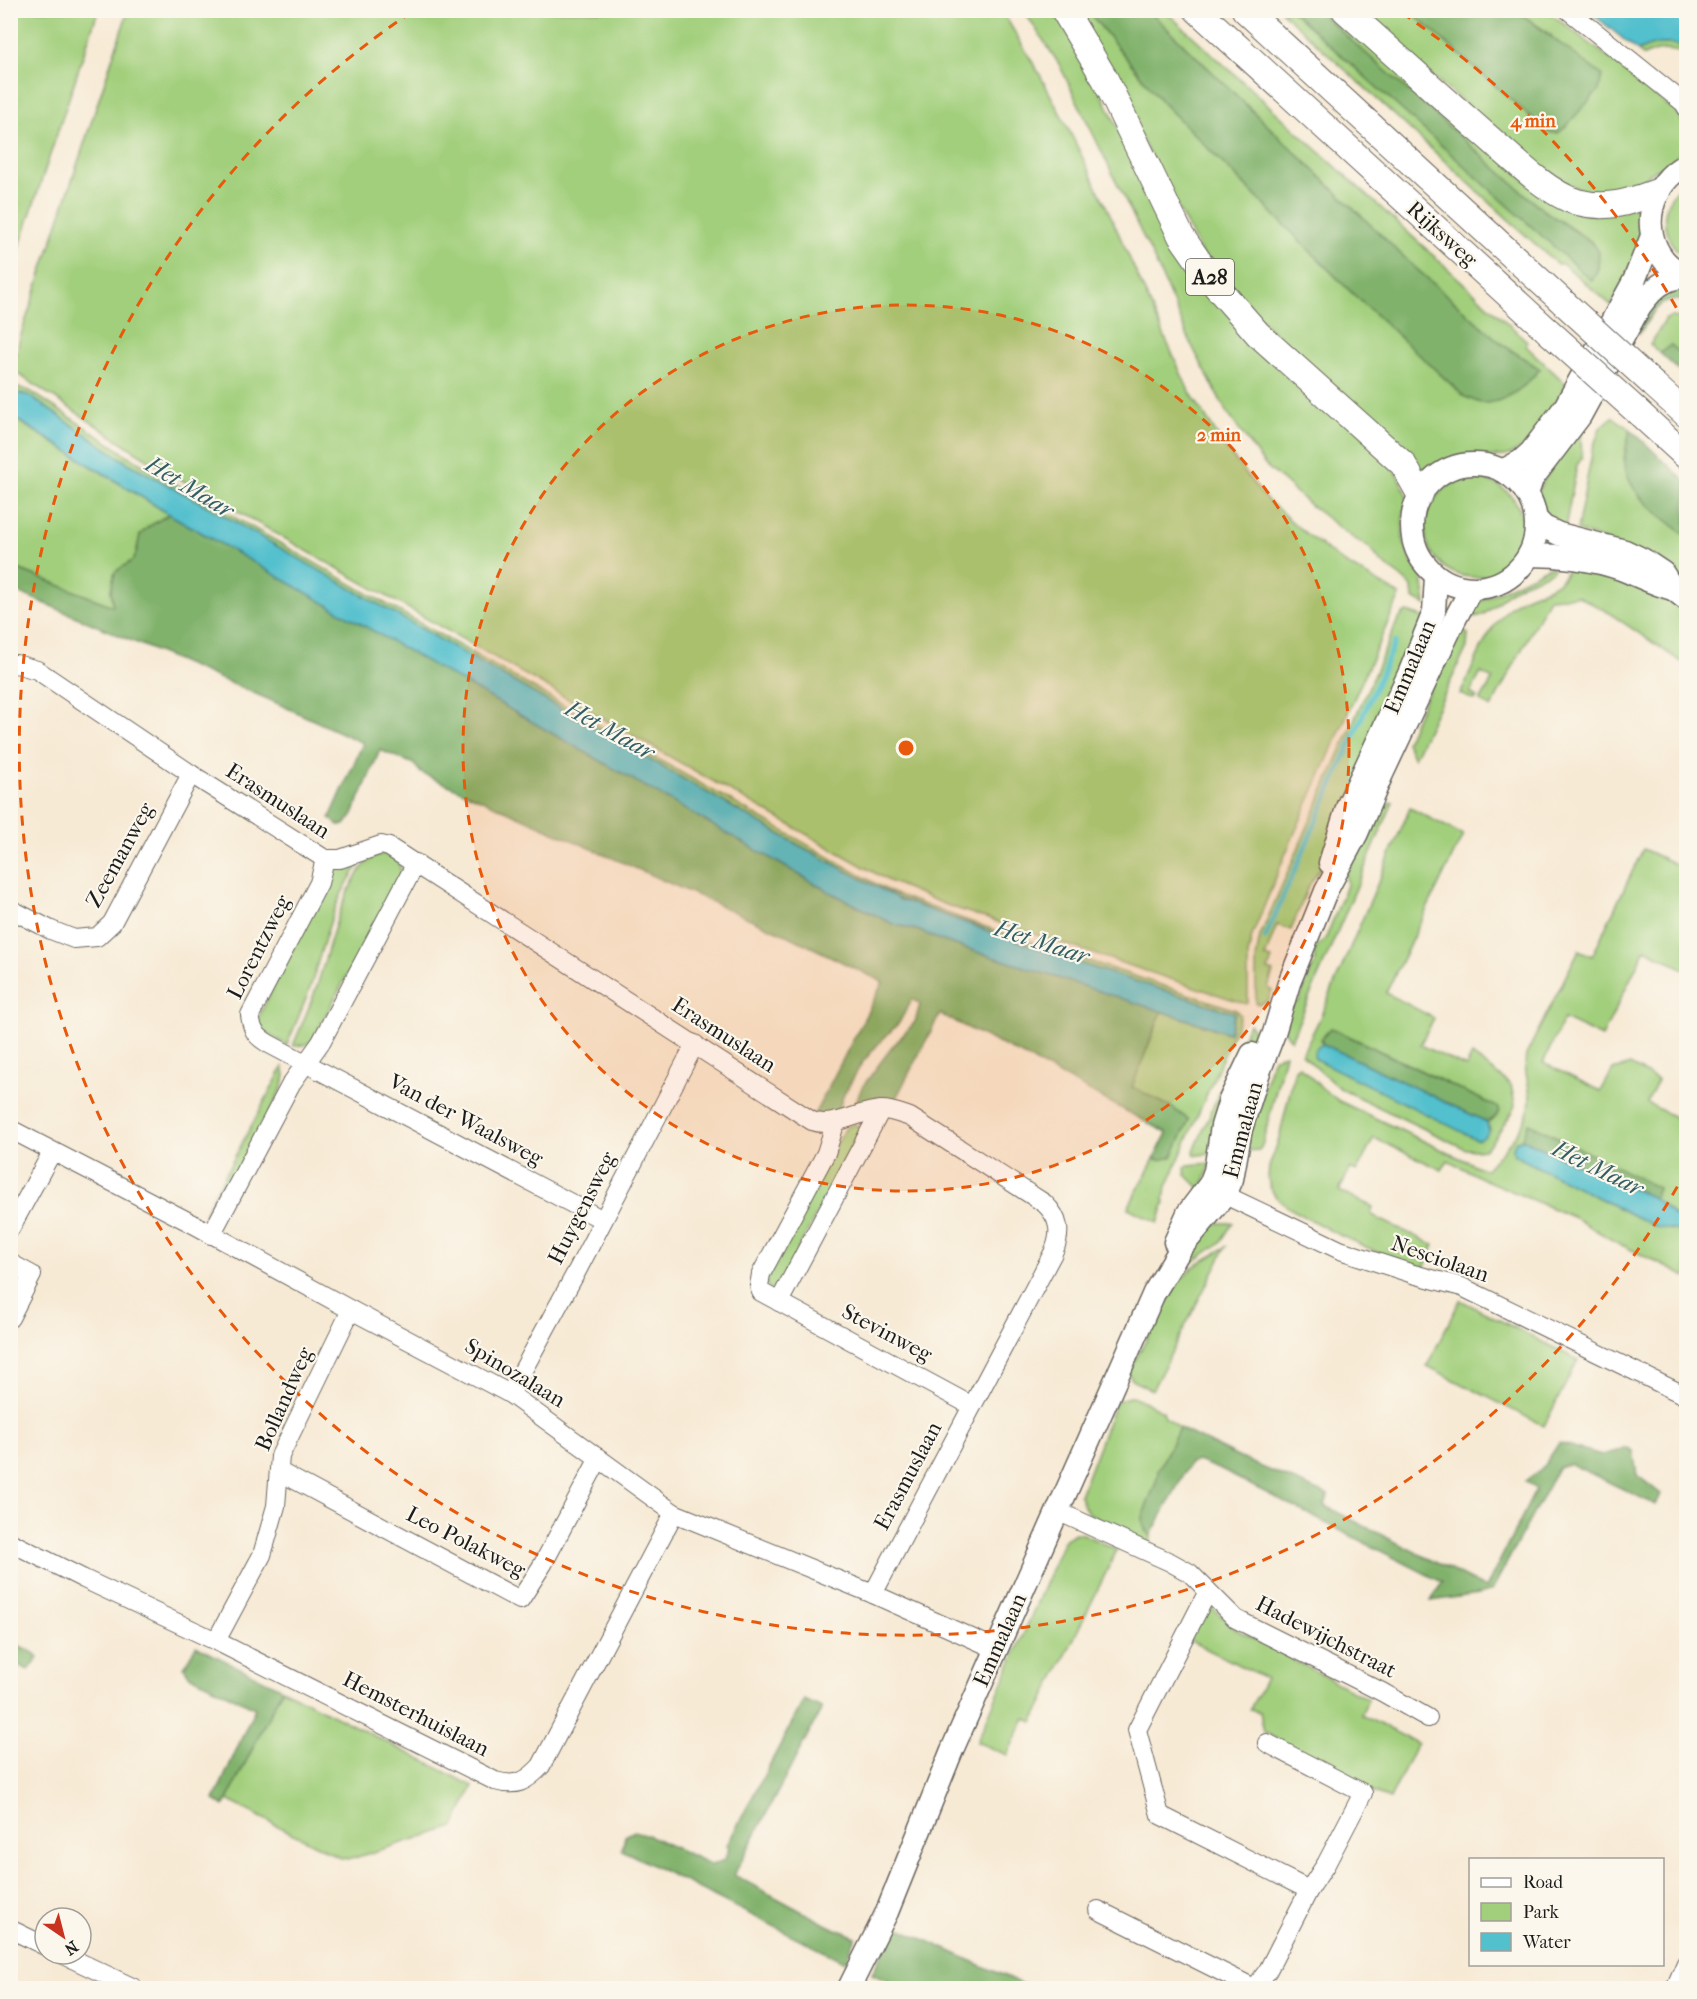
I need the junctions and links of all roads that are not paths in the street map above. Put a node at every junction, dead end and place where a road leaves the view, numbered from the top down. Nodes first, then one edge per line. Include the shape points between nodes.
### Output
1 (1064, 10) edge
2 (1197, 10) edge
3 (1245, 10) edge
4 (1346, 10) edge
5 (1568, 10) edge
6 (1686, 107) edge
7 (1686, 165) edge
8 (1657, 192) junction
9 (1652, 236) junction
10 (1686, 277) edge
11 (1686, 414) edge
12 (1686, 456) edge
13 (1502, 471) junction
14 (1420, 494) junction
15 (1527, 494) junction
16 (1536, 519) junction
17 (1529, 555) junction
18 (1436, 576) junction
19 (1471, 589) junction
20 (1680, 594) edge
21 (10, 665) edge
22 (191, 774) junction
23 (325, 860) junction
24 (416, 863) junction
25 (1326, 891) junction
26 (10, 909) edge
27 (695, 1044) junction
28 (307, 1063) junction
29 (881, 1110) junction
30 (836, 1121) junction
31 (10, 1129) edge
32 (52, 1152) junction
33 (1218, 1190) junction
34 (603, 1220) junction
35 (10, 1229) edge
36 (211, 1235) junction
37 (10, 1263) edge
38 (778, 1302) junction
39 (351, 1310) junction
40 (10, 1318) edge
41 (510, 1394) junction
42 (1686, 1396) edge
43 (972, 1406) junction
44 (600, 1458) junction
45 (280, 1472) junction
46 (1057, 1511) junction
47 (674, 1513) junction
48 (10, 1542) edge
49 (1208, 1591) junction
50 (873, 1594) junction
51 (216, 1641) junction
52 (996, 1649) junction
53 (1428, 1718) dead end
54 (1267, 1743) dead end
55 (1309, 1890) junction
56 (1098, 1910) dead end
57 (10, 1929) edge
58 (33, 1940) edge
59 (1686, 1963) edge
60 (87, 1966) edge
61 (134, 1989) edge
62 (849, 1989) edge
63 (1254, 1989) edge
64 (1675, 1989) edge

1 - 14 highway, A28 via 1105,79 1181,236 1216,286 1258,334 1403,464
2 - 12 highway, Rijksweg, bridge
3 - 11 highway, Rijksweg, bridge
4 - 8 highway via 1524,168 1563,196 1608,206
5 - 6 street
7 - 8 main road
8 - 9 main road via 1650,221
9 - 10 main road via 1665,261
9 - 13 main road via 1634,281 1565,407 1531,452
10 - 15 main road via 1674,277 1649,293 1580,416 1532,479
13 - 14 main road via 1480,465 1458,466 1437,476
13 - 15 main road
14 - 18 main road via 1413,514 1413,537 1420,558
15 - 16 main road
16 - 17 main road
16 - 20 main road via 1559,534 1642,559 1663,573
17 - 19 main road via 1505,580
17 - 20 main road via 1567,557 1620,569
18 - 19 main road
18 - 25 main road, Emmalaan via 1434,612 1348,805 1329,865
19 - 25 main road, Emmalaan
21 - 22 street, Erasmuslaan via 37,670
22 - 23 street, Erasmuslaan
22 - 26 street, Zeemanweg via 112,923 97,938 74,939
23 - 24 street, Erasmuslaan via 381,845
23 - 28 street, Lorentzweg via 318,883 249,1015 251,1029 259,1038
24 - 27 street, Erasmuslaan
24 - 28 street
25 - 33 main road, Emmalaan via 1289,983 1241,1129 1232,1179
27 - 30 street, Erasmuslaan via 812,1121
27 - 34 street, Huygensweg
28 - 34 street, Van der Waalsweg
28 - 36 street via 291,1084
29 - 30 street, Erasmuslaan
29 - 38 street
29 - 43 street, Erasmuslaan via 919,1123 1044,1203 1057,1220 1058,1241 1053,1253
30 - 38 street, Stevinweg via 826,1153 761,1274 761,1292
31 - 32 street, Spinozalaan
32 - 35 street
32 - 36 street, Spinozalaan
33 - 42 street, Nesciolaan via 1340,1250 1462,1287
33 - 46 main road, Emmalaan via 1154,1293
34 - 41 street, Huygensweg
36 - 39 street, Spinozalaan
37 - 40 street via 32,1275
38 - 43 street, Stevinweg
39 - 41 street, Spinozalaan
39 - 45 street, Bollandweg via 280,1456
41 - 44 street, Spinozalaan
43 - 50 street, Erasmuslaan
44 - 45 street, Leo Polakweg via 520,1600
44 - 47 street, Spinozalaan
45 - 51 street, Bollandweg via 276,1506 262,1555
46 - 49 street, Hadewijchstraat via 1170,1562 1190,1573
46 - 52 main road, Emmalaan
47 - 50 street, Spinozalaan
47 - 51 street, Hemsterhuislaan via 541,1766 530,1779 514,1784 495,1781
48 - 51 street, Hemsterhuislaan
49 - 53 street, Hadewijchstraat via 1236,1618
49 - 55 street via 1137,1730 1160,1815
50 - 52 street, Spinozalaan
52 - 62 main road, Emmalaan via 887,1912
54 - 55 street via 1363,1793
55 - 63 street via 1268,1970
56 - 63 street
57 - 58 street
59 - 64 street
60 - 61 street

